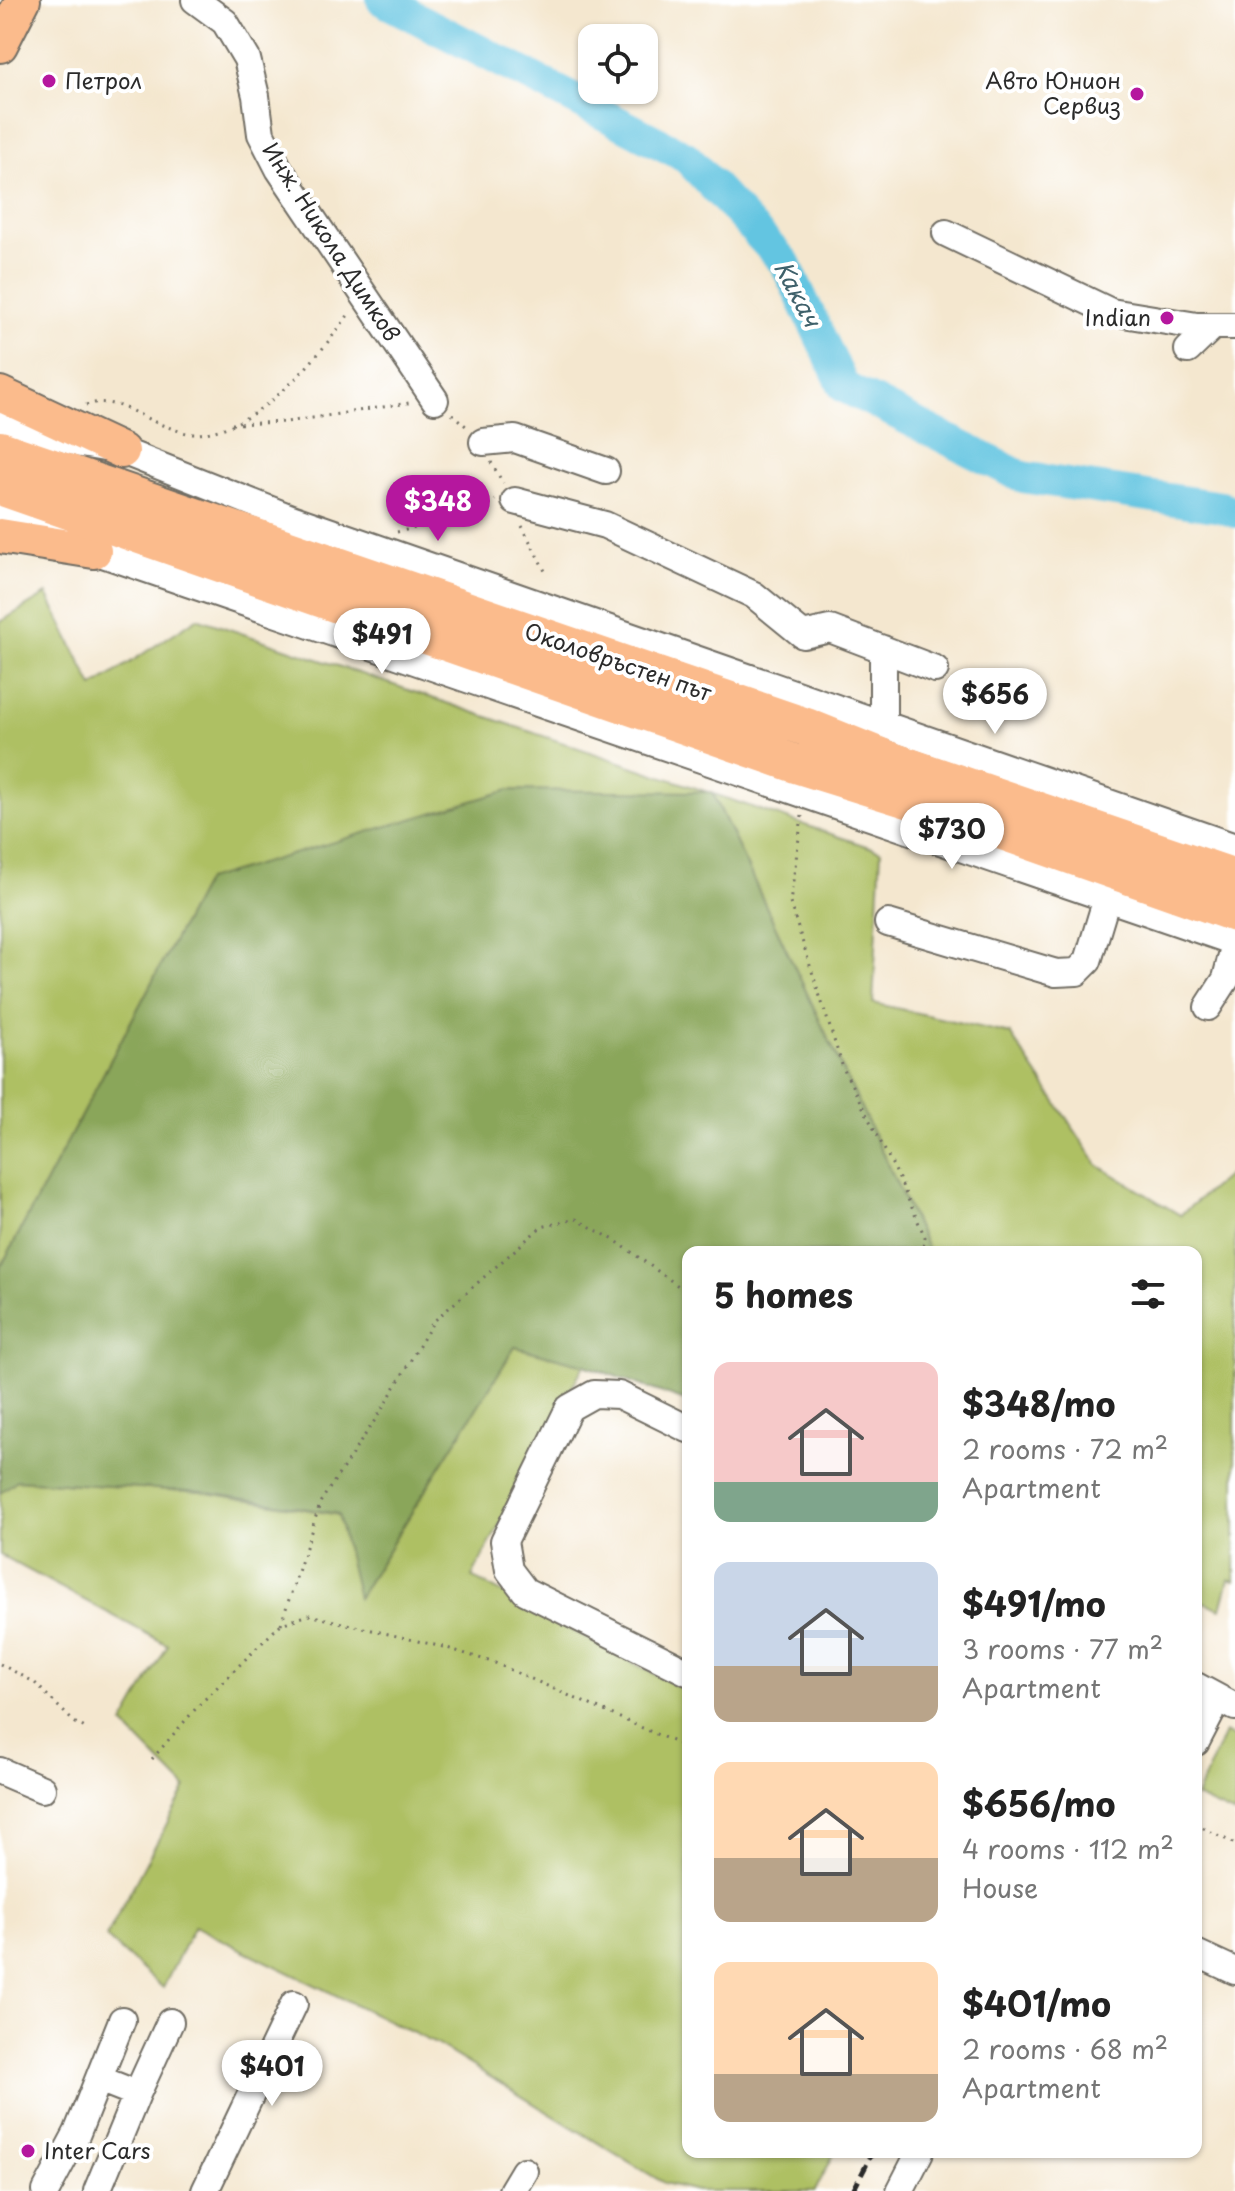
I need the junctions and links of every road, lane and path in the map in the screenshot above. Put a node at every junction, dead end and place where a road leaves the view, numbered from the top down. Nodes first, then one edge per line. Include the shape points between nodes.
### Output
1 (23, 0) edge
2 (195, 0) edge
3 (0, 45) edge
4 (946, 233) dead end
5 (363, 294) junction
6 (1224, 326) edge
7 (1188, 350) dead end
8 (0, 394) edge
9 (435, 400) junction
10 (79, 408) dead end
11 (0, 418) edge
12 (232, 424) junction
13 (483, 442) junction
14 (0, 450) edge
15 (122, 451) junction
16 (606, 471) dead end
17 (0, 486) edge
18 (512, 496) junction
19 (0, 516) edge
20 (393, 532) dead end
21 (0, 536) edge
22 (94, 551) junction
23 (546, 573) dead end
24 (883, 649) junction
25 (935, 669) dead end
26 (738, 675) joint
27 (883, 741) junction
28 (685, 753) junction
29 (805, 795) junction
30 (940, 809) junction
31 (1235, 847) edge
32 (1235, 878) edge
33 (1107, 898) junction
34 (1235, 913) edge
35 (888, 923) dead end
36 (1235, 943) edge
37 (1208, 1007) dead end
38 (923, 1246) edge
39 (682, 1289) edge
40 (682, 1426) edge
41 (281, 1624) junction
42 (0, 1664) edge
43 (682, 1669) edge
44 (1202, 1691) edge
45 (1223, 1710) edge
46 (85, 1728) dead end
47 (1202, 1735) edge
48 (682, 1745) edge
49 (152, 1759) dead end
50 (0, 1771) edge
51 (42, 1789) dead end
52 (1202, 1827) edge
53 (1235, 1844) edge
54 (1202, 1956) edge
55 (1235, 1971) edge
56 (294, 2004) dead end
57 (122, 2020) dead end
58 (170, 2022) dead end
59 (99, 2079) junction
60 (137, 2094) junction
61 (917, 2158) edge
62 (50, 2190) edge
63 (97, 2191) edge
64 (205, 2191) edge
65 (900, 2191) edge

1 - 3 main road
2 - 5 street, Инж. Никола Димков via 225,22 240,46 261,134
4 - 6 street via 1111,312
5 - 9 street, Инж. Никола Димков
5 - 12 path via 318,356 259,410
6 - 7 street
8 - 15 main road
9 - 12 path via 287,422
9 - 13 path
10 - 12 path via 114,403 196,434
11 - 15 street
13 - 16 street via 515,439
13 - 18 path
14 - 27 highway, Околовръстен път via 806,727
15 - 26 street via 291,518
17 - 30 highway, Околовръстен път via 796,764
18 - 20 path via 470,516
18 - 23 path
18 - 24 street via 605,525 754,595 803,635 830,629
19 - 22 street
21 - 22 main road
22 - 28 street
24 - 25 street
24 - 27 street
26 - 27 highway
27 - 31 street
27 - 32 highway, Околовръстен път via 1053,815
28 - 29 street
28 - 30 highway
29 - 33 street
29 - 38 path via 790,903 843,1068 896,1172 925,1237
30 - 34 highway, Околовръстен път
33 - 35 street via 1088,961 1077,972 1056,973
33 - 36 street
36 - 37 street via 1226,979
39 - 41 path via 576,1219 541,1227 433,1322 321,1501
40 - 43 street via 619,1395 594,1394 569,1408 504,1541 509,1570 525,1591
41 - 48 path via 309,1615 447,1648 495,1663
41 - 49 path
42 - 46 path via 34,1682
44 - 45 street
45 - 47 street
50 - 51 street
52 - 53 path
54 - 55 street
56 - 64 street
57 - 59 street
58 - 60 street
59 - 60 street
59 - 62 street
60 - 63 street
61 - 65 street

